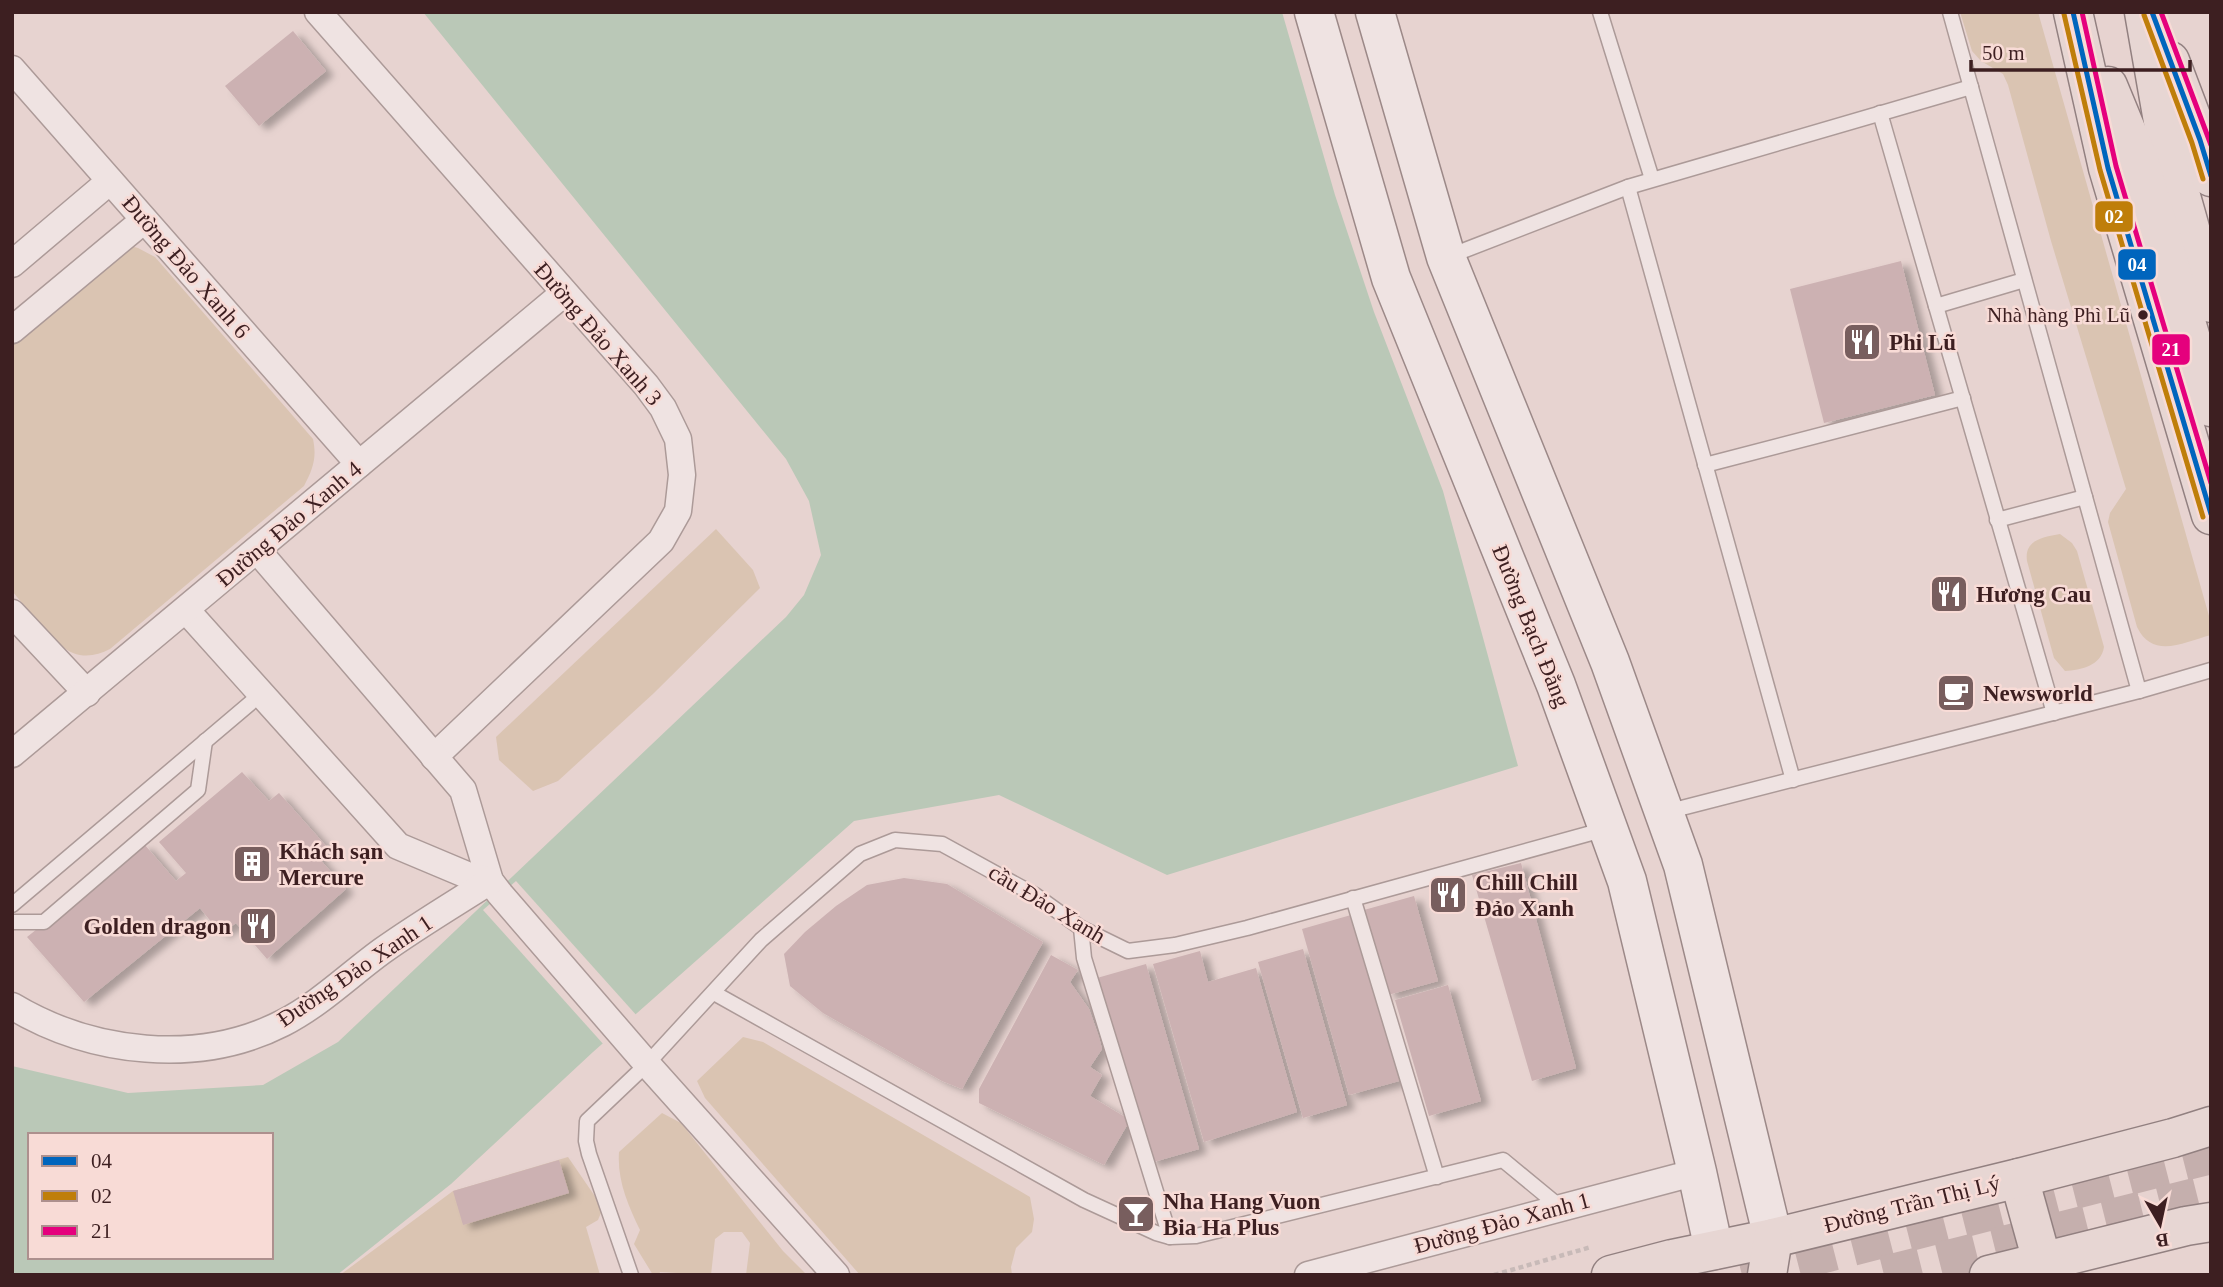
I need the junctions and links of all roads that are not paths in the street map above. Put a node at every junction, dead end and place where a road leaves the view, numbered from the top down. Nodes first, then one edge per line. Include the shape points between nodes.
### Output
1 (318, 12) edge
2 (1314, 12) edge
3 (1375, 12) edge
4 (1600, 12) edge
5 (1950, 12) edge
6 (2075, 12) edge
7 (2144, 12) edge
8 (2152, 12) edge
9 (12, 69) edge
10 (1971, 87) junction
11 (1880, 113) junction
12 (2154, 155) junction
13 (2211, 177) edge
14 (1652, 179) junction
15 (110, 181) junction
16 (1628, 187) junction
17 (144, 220) junction
18 (1446, 257) junction
19 (12, 264) edge
20 (1391, 278) junction
21 (2024, 281) junction
22 (564, 293) junction
23 (2211, 303) edge
24 (1936, 306) junction
25 (12, 330) edge
26 (1962, 398) junction
27 (2211, 407) edge
28 (359, 464) junction
29 (1705, 465) junction
30 (2085, 497) junction
31 (2211, 515) edge
32 (1997, 520) junction
33 (257, 550) junction
34 (186, 610) junction
35 (12, 613) edge
36 (2211, 670) edge
37 (2138, 691) junction
38 (87, 693) junction
39 (261, 694) junction
40 (2053, 713) junction
41 (205, 741) junction
42 (12, 754) edge
43 (434, 757) junction
44 (1793, 780) junction
45 (1665, 813) junction
46 (1608, 829) junction
47 (495, 887) junction
48 (1353, 898) junction
49 (12, 905) edge
50 (12, 922) edge
51 (1081, 928) junction
52 (714, 993) junction
53 (12, 1006) edge
54 (647, 1064) junction
55 (2211, 1126) edge
56 (1697, 1172) junction
57 (1437, 1177) junction
58 (2019, 1178) junction
59 (1560, 1207) junction
60 (2211, 1222) edge
61 (1170, 1237) junction
62 (1770, 1256) edge
63 (2042, 1261) junction
64 (1720, 1263) edge
65 (631, 1275) edge
66 (836, 1275) edge
67 (1308, 1275) edge
68 (1611, 1275) edge
69 (1989, 1275) edge

1 - 22 street, Đường Đảo Xanh 3
2 - 20 main road, Đường Bạch Đằng
3 - 18 main road
4 - 14 lane
5 - 10 lane
6 - 12 main road
6 - 31 main road via 2108,168
7 - 12 main road
8 - 13 main road
9 - 15 street, Đường Đảo Xanh 6
10 - 11 lane
10 - 21 lane
11 - 14 lane
11 - 24 lane
12 - 23 main road
12 - 27 main road
14 - 16 lane
15 - 17 street, Đường Đảo Xanh 6
15 - 19 street
16 - 18 lane
16 - 29 lane
17 - 25 street
17 - 28 street, Đường Đảo Xanh 6
18 - 20 main road
18 - 45 main road via 1610,662
20 - 46 main road, Đường Bạch Đằng via 1556,685
21 - 24 lane
21 - 30 lane
22 - 28 street, Đường Đảo Xanh 4
22 - 43 street, Đường Đảo Xanh 3 via 663,408 678,439 682,475 678,511 661,541
24 - 26 lane
26 - 29 lane
26 - 32 lane
28 - 33 street, Đường Đảo Xanh 4
29 - 44 lane
30 - 32 lane
30 - 37 lane
32 - 40 lane
33 - 34 street, Đường Đảo Xanh 4
33 - 43 street
34 - 38 street, Đường Đảo Xanh 4
34 - 39 street
35 - 38 street
36 - 37 lane
37 - 40 lane
38 - 42 street, Đường Đảo Xanh 4
39 - 41 lane
39 - 47 street via 398,845
40 - 44 lane
41 - 49 lane
41 - 50 lane via 198,790 44,922
43 - 47 street via 463,790
44 - 45 lane
45 - 46 main road
45 - 62 main road via 1683,864
46 - 48 lane, cầu Đảo Xanh
46 - 56 main road, Đường Bạch Đằng via 1627,881
47 - 53 street, Đường Đảo Xanh 1 via 383,951 300,1013 223,1044 135,1049 75,1035
47 - 54 street
48 - 51 lane, cầu Đảo Xanh via 1175,946 1128,951
48 - 57 lane
51 - 52 lane, cầu Đảo Xanh via 1035,895 942,844 895,840 860,855 817,891 761,940
51 - 61 lane via 1084,958
52 - 54 lane, cầu Đảo Xanh
52 - 61 lane via 1084,1200
54 - 65 lane, cầu Đảo Xanh via 587,1121 589,1154
54 - 66 street
55 - 58 main road, Đường Trần Thị Lý
56 - 59 street, Đường Đảo Xanh 1
56 - 64 main road, Đường Bạch Đằng
57 - 59 lane via 1503,1160
57 - 61 lane via 1196,1236
58 - 62 main road, Đường Trần Thị Lý
58 - 63 main road
59 - 67 street, Đường Đảo Xanh 1
60 - 63 main road
62 - 64 main road, Đường Trần Thị Lý
63 - 69 main road
64 - 68 main road, Đường Trần Thị Lý

